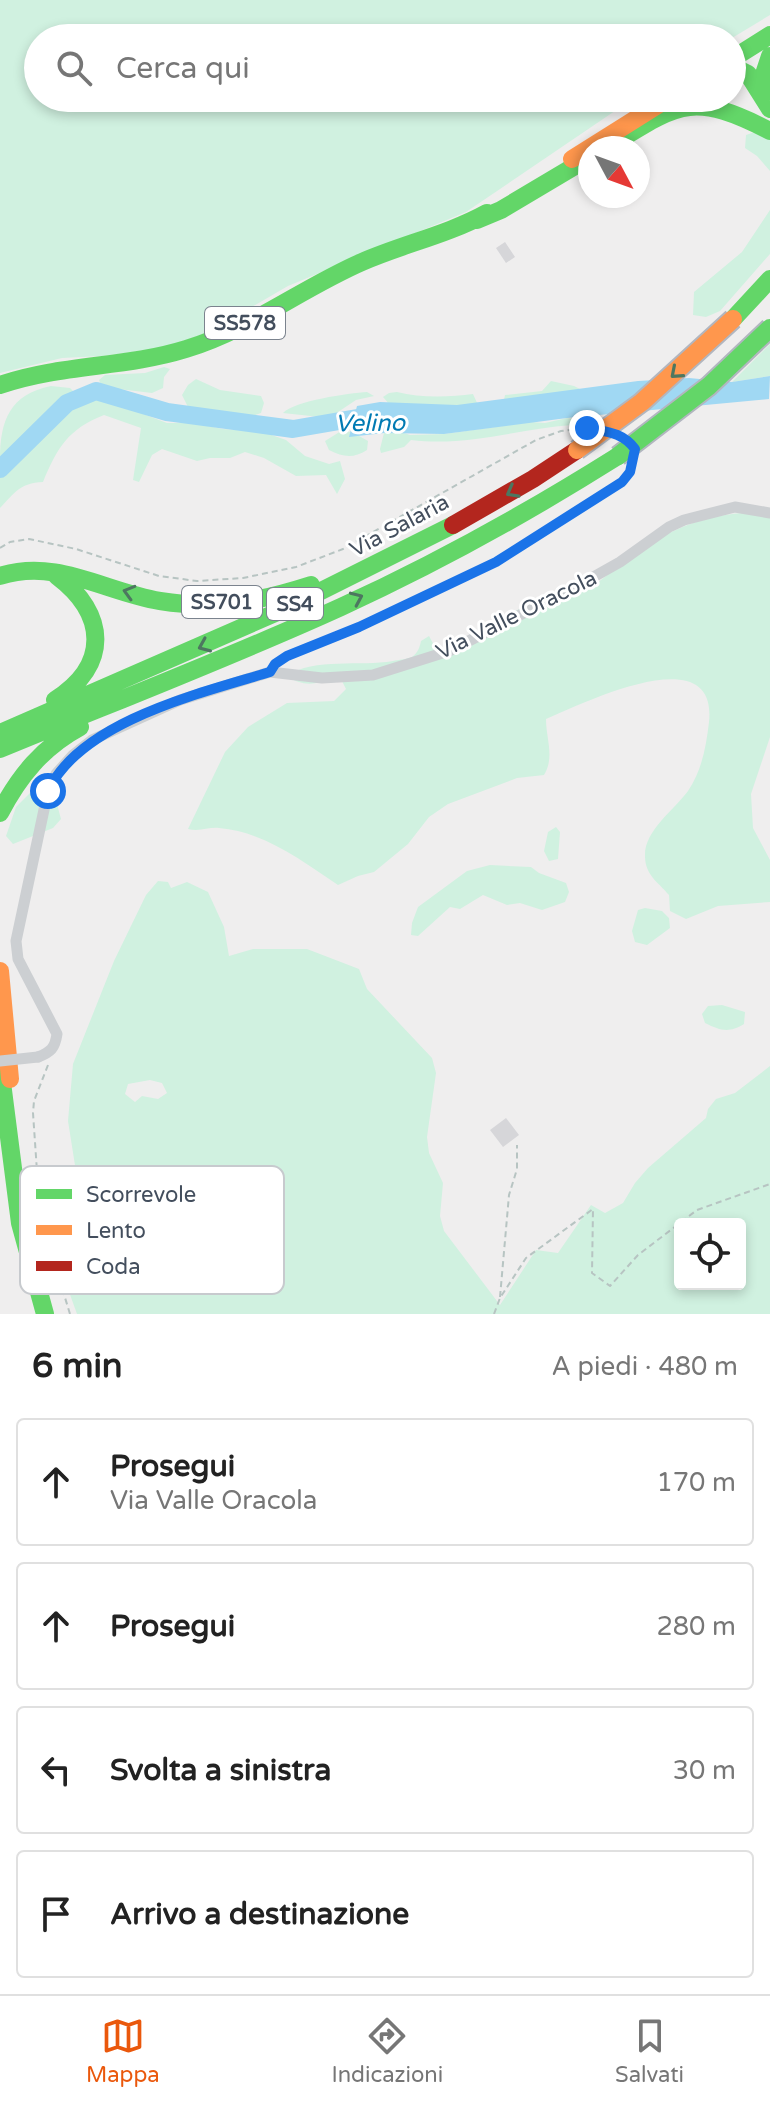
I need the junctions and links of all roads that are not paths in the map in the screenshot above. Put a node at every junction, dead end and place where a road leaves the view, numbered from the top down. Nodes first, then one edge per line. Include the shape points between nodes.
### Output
1 (770, 35) edge
2 (746, 50) edge
3 (770, 56) edge
4 (746, 73) edge
5 (767, 102) edge
6 (647, 112) edge
7 (666, 112) edge
8 (728, 112) edge
9 (735, 112) edge
10 (741, 117) junction
11 (770, 131) edge
12 (626, 136) edge
13 (578, 164) edge
14 (477, 220) junction
15 (770, 266) edge
16 (770, 279) edge
17 (738, 314) junction
18 (770, 328) edge
19 (0, 385) edge
20 (770, 513) edge
21 (395, 557) junction
22 (46, 571) junction
23 (0, 576) edge
24 (226, 657) junction
25 (0, 725) edge
26 (0, 733) edge
27 (0, 749) edge
28 (0, 813) edge
29 (0, 971) edge
30 (0, 1061) edge
31 (0, 1067) edge
32 (0, 1149) edge
33 (18, 1211) junction
34 (20, 1222) edge
35 (20, 1228) edge
36 (38, 1294) edge
37 (45, 1314) edge

1 - 2 main road
3 - 5 main road via 763,77
4 - 5 main road
6 - 14 main road, SS578
7 - 12 main road
8 - 10 main road
9 - 10 main road
10 - 11 main road
13 - 14 main road
14 - 19 main road, SS578 via 364,260 199,346 128,363 40,372
15 - 17 main road via 745,295
16 - 17 main road, Via Salaria / SS4
17 -> 21 main road, Via Salaria / SS4, bridge via 642,402 544,474
24 -> 18 main road, Via Salaria / SS4, bridge via 390,584 626,458
20 - 30 street, Via Valle Oracola, bridge via 735,507 684,520 581,584 449,651 373,675 322,678 270,672 180,700 92,740 56,774 48,791 15,950 57,1034 56,1045 44,1055
21 -> 22 main road, SS701 via 262,601 158,601
21 -> 26 main road, Via Salaria / SS4 via 227,637
22 - 23 main road, SS701 via 16,570
22 - 25 main road via 68,584 92,613 92,662 65,695
24 - 27 main road, Via Salaria / SS4
24 - 28 main road via 64,735 26,771
29 - 33 main road
31 - 33 main road
32 - 35 main road via 10,1207
33 - 34 main road
36 - 37 main road

